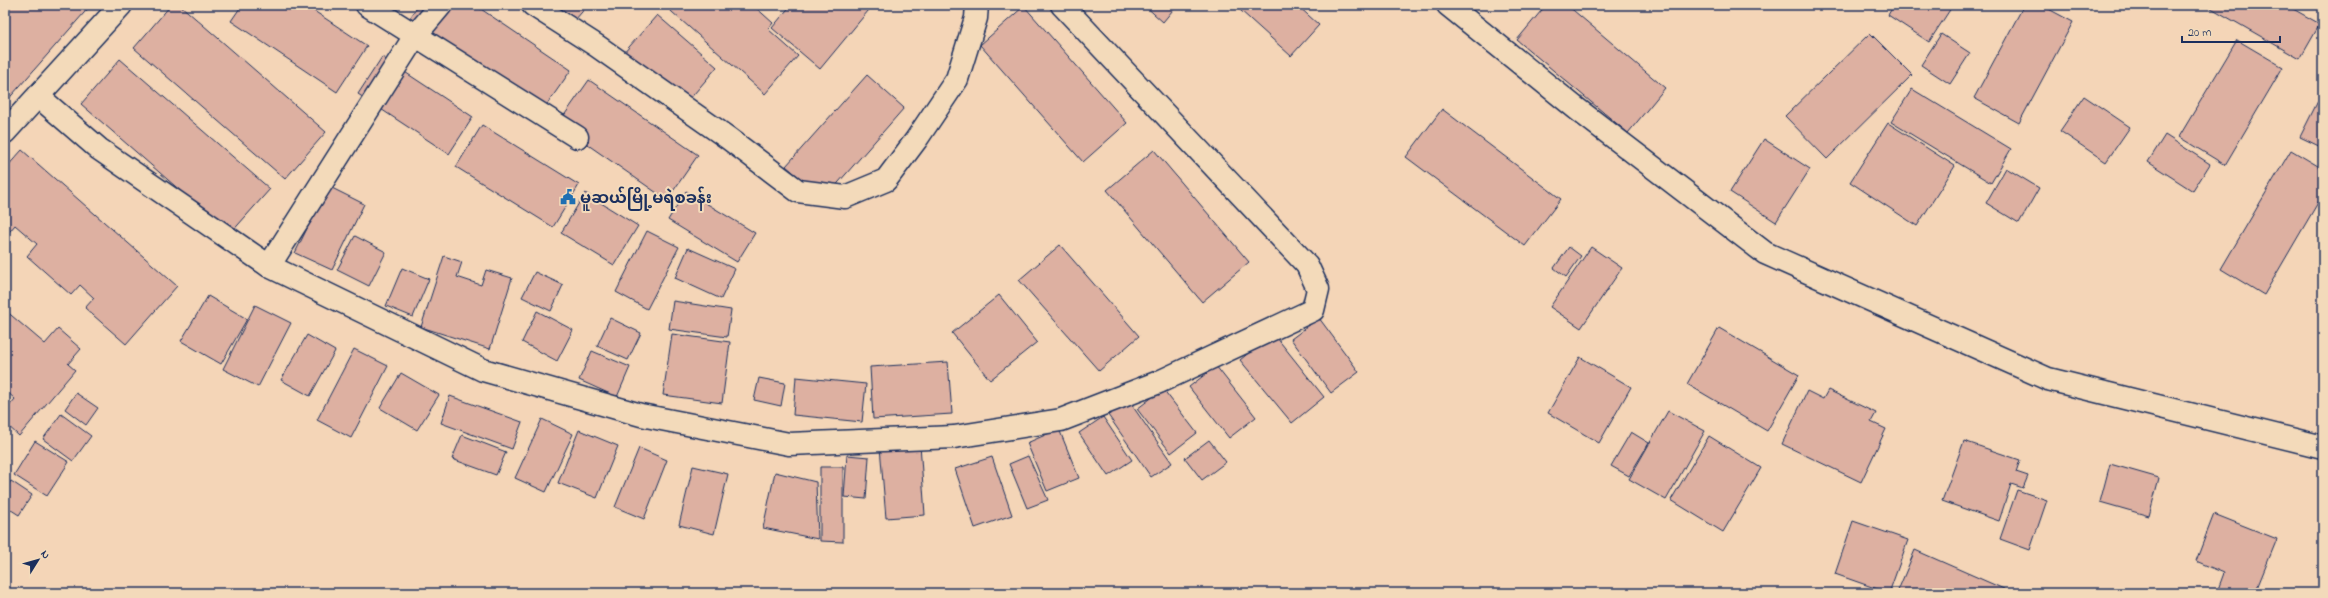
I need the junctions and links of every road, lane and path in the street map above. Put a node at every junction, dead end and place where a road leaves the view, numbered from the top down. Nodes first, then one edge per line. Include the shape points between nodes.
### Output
1 (120, 5) edge
2 (367, 5) edge
3 (441, 5) edge
4 (533, 5) edge
5 (977, 5) edge
6 (1062, 5) edge
7 (1448, 5) edge
8 (415, 36) junction
9 (40, 97) junction
10 (5, 132) edge
11 (577, 137) dead end
12 (269, 266) junction
13 (2323, 447) edge

1 - 9 main road
2 - 8 main road
3 - 8 main road
4 - 5 main road via 697,116 798,191 845,197 886,180 916,140 957,79 976,18
6 - 12 main road via 1307,265 1318,289 1313,310 1159,382 1061,420 954,437 789,444 641,414 483,370
7 - 13 main road via 1577,109 1765,253 2048,379
8 - 11 main road
8 - 12 main road
9 - 10 main road
9 - 12 main road via 99,149

